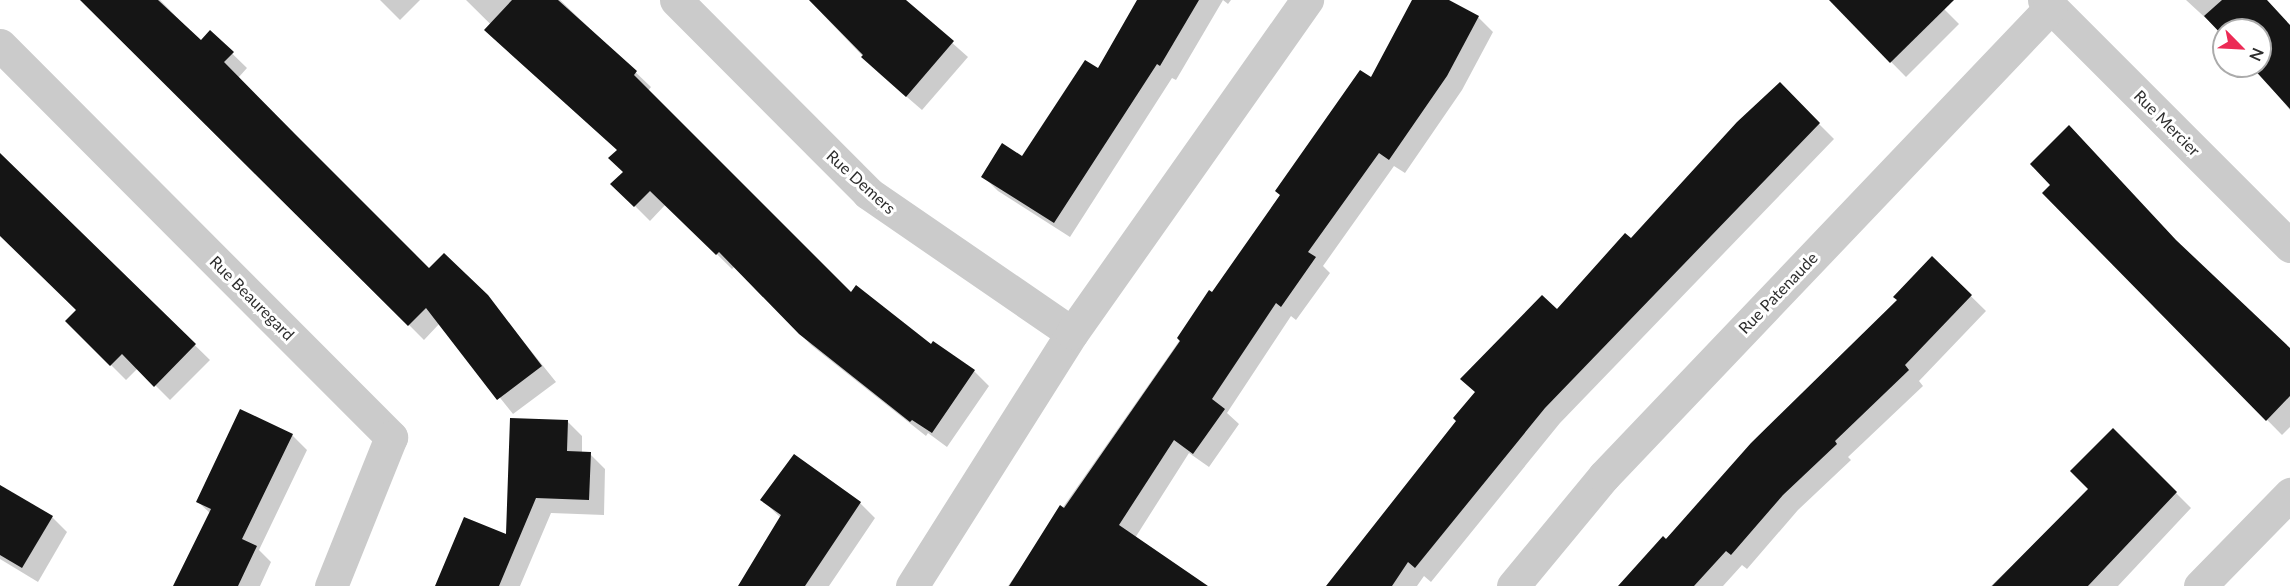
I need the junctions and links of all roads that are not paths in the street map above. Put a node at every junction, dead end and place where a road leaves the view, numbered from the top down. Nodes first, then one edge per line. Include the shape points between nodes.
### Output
1 (676, 0) edge
2 (1307, 0) edge
3 (2047, 3) edge
4 (0, 45) edge
5 (2290, 246) edge
6 (1072, 333) junction
7 (2290, 494) edge
8 (331, 586) edge
9 (912, 586) edge
10 (1513, 586) edge
11 (2200, 586) edge

1 - 6 street, Rue Demers via 868,193
2 - 6 street
3 - 5 street, Rue Mercier
3 - 10 street, Rue Patenaude via 1604,476
4 - 8 street, Rue Beauregard via 391,437
6 - 9 street
7 - 11 street

